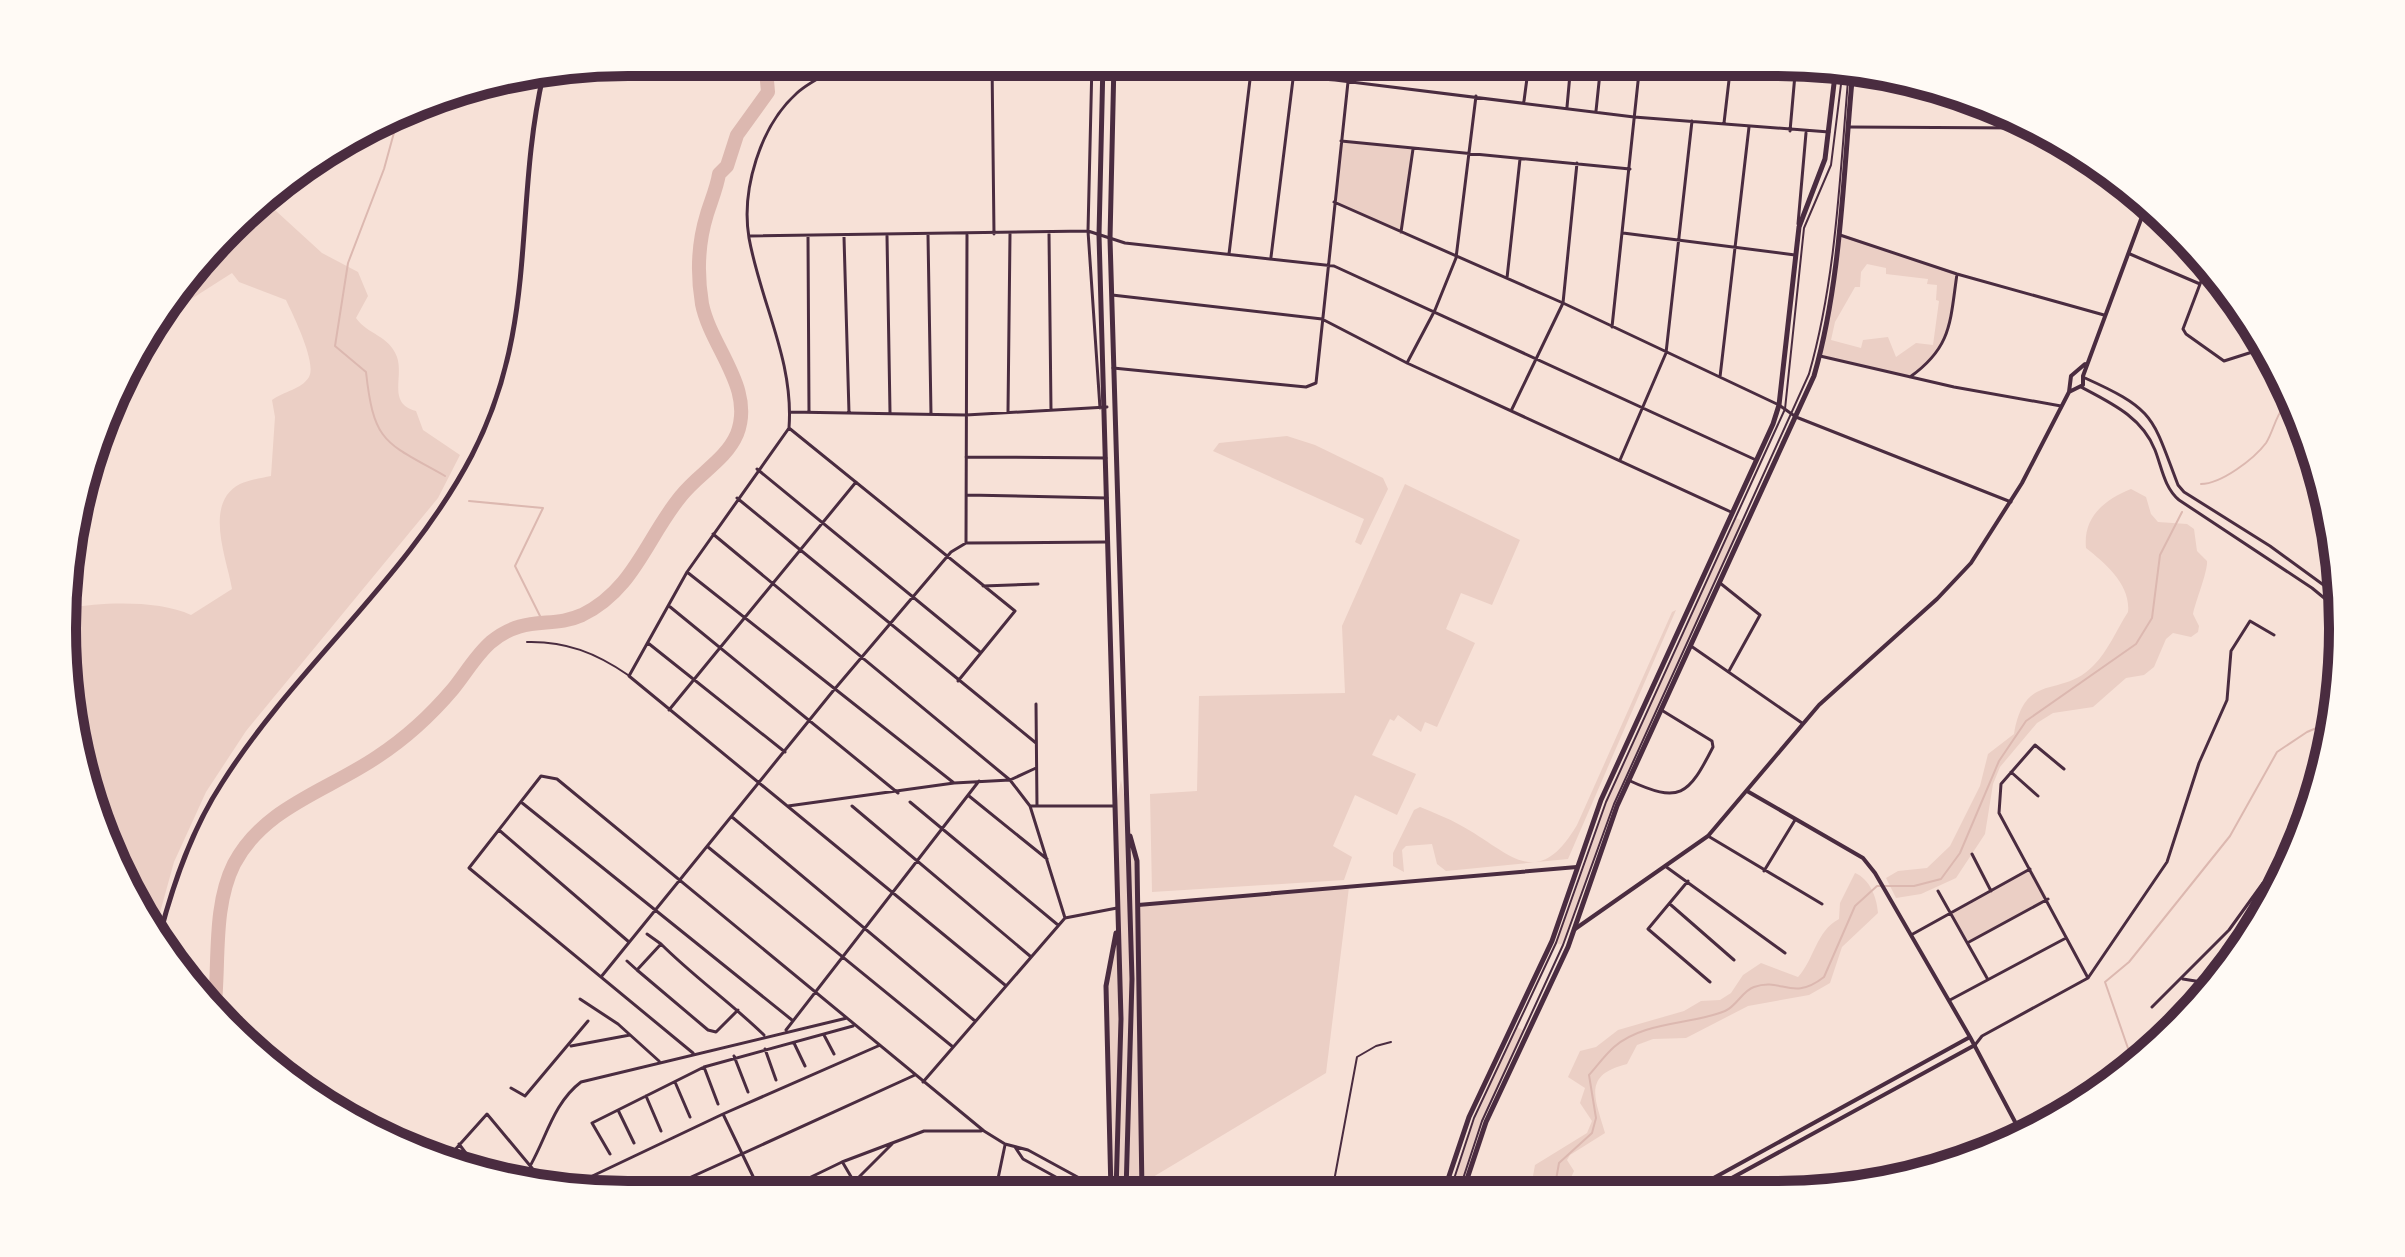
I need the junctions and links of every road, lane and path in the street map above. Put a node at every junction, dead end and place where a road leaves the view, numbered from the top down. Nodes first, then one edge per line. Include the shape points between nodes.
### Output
1 (825, 76) edge
2 (992, 76) edge
3 (1092, 76) edge
4 (1103, 76) edge
5 (1114, 76) edge
6 (1251, 76) edge
7 (1279, 76) edge
8 (1335, 76) edge
9 (1527, 76) edge
10 (1570, 76) edge
11 (1600, 76) edge
12 (1639, 76) edge
13 (1730, 76) edge
14 (1794, 76) edge
15 (1293, 77) junction
16 (1835, 79) edge
17 (1335, 80) junction
18 (1841, 80) edge
19 (1850, 81) edge
20 (1850, 81) edge
21 (1348, 82) junction
22 (542, 83) edge
23 (1476, 96) junction
24 (1524, 101) junction
25 (1567, 107) junction
26 (1596, 111) junction
27 (1634, 117) junction
28 (1692, 121) junction
29 (1724, 124) junction
30 (1749, 127) junction
31 (1848, 127) junction
32 (2010, 128) edge
33 (1790, 131) junction
34 (1829, 132) junction
35 (1806, 133) junction
36 (1341, 141) junction
37 (1413, 147) junction
38 (1467, 152) junction
39 (1520, 159) junction
40 (1577, 163) junction
41 (1630, 169) junction
42 (1334, 202) junction
43 (2143, 215) edge
44 (1799, 227) junction
45 (1088, 231) junction
46 (1401, 232) junction
47 (1049, 233) junction
48 (1623, 233) junction
49 (994, 234) junction
50 (1010, 234) junction
51 (1838, 234) junction
52 (928, 235) junction
53 (967, 235) junction
54 (1099, 235) junction
55 (749, 236) junction
56 (808, 236) junction
57 (844, 236) junction
58 (887, 236) junction
59 (1110, 239) junction
60 (1678, 242) junction
61 (1737, 246) junction
62 (1229, 254) junction
63 (2128, 254) junction
64 (1795, 255) junction
65 (1271, 258) junction
66 (1456, 258) junction
67 (1328, 264) junction
68 (1957, 274) junction
69 (2203, 277) edge
70 (1507, 278) junction
71 (2200, 284) junction
72 (1112, 295) junction
73 (1563, 303) junction
74 (1435, 310) junction
75 (2104, 315) junction
76 (1322, 319) junction
77 (1612, 327) junction
78 (2255, 351) edge
79 (1666, 353) junction
80 (1820, 356) junction
81 (1536, 358) junction
82 (1407, 363) junction
83 (1113, 368) junction
84 (2082, 376) junction
85 (1720, 377) junction
86 (1910, 377) junction
87 (2071, 385) junction
88 (2079, 388) junction
89 (2114, 391) junction
90 (2069, 392) junction
91 (2110, 402) junction
92 (1646, 406) junction
93 (2061, 406) junction
94 (1782, 407) junction
95 (1103, 408) junction
96 (1512, 409) junction
97 (1051, 410) junction
98 (790, 412) junction
99 (809, 412) junction
100 (1008, 412) junction
101 (849, 413) junction
102 (890, 414) junction
103 (931, 414) junction
104 (966, 415) junction
105 (1794, 415) junction
106 (789, 428) junction
107 (966, 457) junction
108 (1107, 458) junction
109 (1620, 460) junction
110 (1756, 460) junction
111 (757, 469) junction
112 (856, 482) junction
113 (967, 495) junction
114 (737, 498) junction
115 (1108, 498) junction
116 (2011, 502) junction
117 (1733, 513) junction
118 (823, 522) junction
119 (2241, 527) junction
120 (713, 534) junction
121 (2236, 536) junction
122 (1110, 542) junction
123 (966, 543) junction
124 (799, 551) junction
125 (946, 557) junction
126 (687, 572) junction
127 (1720, 583) junction
128 (773, 584) junction
129 (1038, 584) dead end
130 (983, 586) junction
131 (2328, 588) edge
132 (913, 595) junction
133 (2328, 603) edge
134 (669, 606) junction
135 (745, 619) junction
136 (888, 624) junction
137 (2274, 635) dead end
138 (527, 642) dead end
139 (648, 643) junction
140 (1691, 646) junction
141 (721, 648) junction
142 (981, 652) junction
143 (861, 657) junction
144 (1729, 671) junction
145 (629, 676) junction
146 (696, 679) junction
147 (958, 681) junction
148 (833, 691) junction
149 (1036, 704) dead end
150 (669, 710) junction
151 (1661, 710) junction
152 (810, 720) junction
153 (1802, 723) junction
154 (1036, 743) junction
155 (785, 752) junction
156 (1036, 768) junction
157 (2064, 769) dead end
158 (2011, 772) junction
159 (1010, 780) junction
160 (1628, 780) junction
161 (979, 781) junction
162 (954, 783) junction
163 (760, 784) junction
164 (1747, 791) junction
165 (898, 793) junction
166 (969, 796) junction
167 (2038, 796) dead end
168 (521, 802) junction
169 (910, 802) dead end
170 (788, 806) junction
171 (852, 806) dead end
172 (1030, 806) junction
173 (1037, 806) junction
174 (1116, 806) junction
175 (732, 817) junction
176 (1796, 818) junction
177 (1128, 827) junction
178 (943, 829) junction
179 (499, 830) junction
180 (1708, 836) junction
181 (708, 847) junction
182 (1972, 854) dead end
183 (1048, 859) junction
184 (917, 862) junction
185 (1664, 866) junction
186 (1577, 867) junction
187 (2031, 869) junction
188 (1764, 871) junction
189 (680, 879) junction
190 (1688, 881) junction
191 (2263, 883) dead end
192 (1938, 891) dead end
193 (1991, 891) junction
194 (891, 894) junction
195 (2048, 899) junction
196 (1822, 904) dead end
197 (1138, 905) junction
198 (1670, 905) junction
199 (1117, 908) junction
200 (656, 910) junction
201 (1951, 913) junction
202 (1065, 918) junction
203 (1118, 921) junction
204 (163, 925) edge
205 (1058, 925) junction
206 (864, 928) junction
207 (1575, 929) junction
208 (647, 934) dead end
209 (1911, 935) junction
210 (2066, 938) junction
211 (629, 942) junction
212 (1969, 942) junction
213 (661, 944) junction
214 (1785, 953) dead end
215 (843, 955) junction
216 (1031, 957) junction
217 (1734, 960) dead end
218 (627, 961) dead end
219 (637, 970) junction
220 (601, 977) junction
221 (2088, 978) junction
222 (2183, 979) junction
223 (1988, 980) junction
224 (1710, 982) dead end
225 (2201, 982) edge
226 (1005, 985) junction
227 (814, 991) junction
228 (580, 999) dead end
229 (1947, 1001) junction
230 (2152, 1007) dead end
231 (738, 1010) junction
232 (847, 1018) junction
233 (792, 1020) junction
234 (588, 1021) dead end
235 (975, 1021) junction
236 (855, 1025) junction
237 (786, 1030) junction
238 (630, 1035) junction
239 (824, 1035) junction
240 (764, 1036) junction
241 (1982, 1036) junction
242 (1970, 1037) junction
243 (1391, 1042) dead end
244 (794, 1043) junction
245 (1975, 1045) junction
246 (571, 1046) junction
247 (880, 1046) junction
248 (953, 1047) junction
249 (765, 1049) junction
250 (693, 1053) junction
251 (834, 1054) dead end
252 (734, 1056) junction
253 (659, 1061) junction
254 (805, 1066) dead end
255 (704, 1067) junction
256 (915, 1075) junction
257 (776, 1080) dead end
258 (675, 1082) junction
259 (923, 1082) junction
260 (511, 1088) dead end
261 (748, 1092) dead end
262 (646, 1096) junction
263 (718, 1104) dead end
264 (618, 1110) junction
265 (723, 1114) junction
266 (690, 1117) dead end
267 (2017, 1126) edge
268 (661, 1131) dead end
269 (984, 1131) junction
270 (895, 1141) junction
271 (634, 1143) dead end
272 (459, 1144) junction
273 (1005, 1144) junction
274 (1015, 1147) junction
275 (452, 1152) edge
276 (610, 1154) dead end
277 (741, 1155) junction
278 (469, 1157) edge
279 (842, 1162) junction
280 (532, 1168) junction
281 (529, 1171) edge
282 (585, 1179) edge
283 (853, 1180) joint
284 (683, 1181) edge
285 (755, 1181) edge
286 (803, 1181) edge
287 (997, 1181) edge
288 (1062, 1181) edge
289 (1085, 1181) edge
290 (1113, 1181) edge
291 (1114, 1181) edge
292 (1126, 1181) edge
293 (1142, 1181) edge
294 (1334, 1181) edge
295 (1450, 1181) edge
296 (1451, 1181) edge
297 (1464, 1181) edge
298 (1465, 1181) edge
299 (1708, 1181) edge
300 (1726, 1181) edge

1 - 55 street via 798,92 760,146 752,172
2 - 49 street
3 - 45 street
4 - 54 main road
5 - 59 main road
6 - 62 street
7 - 15 street
8 - 17 street
9 - 24 street
10 - 25 street
11 - 26 street
12 - 27 street
13 - 29 street
14 - 33 street
15 - 17 street
15 - 65 street
16 - 34 main road
17 - 21 street
18 - 94 lane via 1831,165 1804,228
19 - 31 main road
20 - 105 lane via 1823,310
21 - 23 street
21 - 36 street
22 - 204 main road via 519,306 504,377 482,436 421,535 221,784 183,860
23 - 24 street
23 - 38 street
24 - 25 street
25 - 26 street
26 - 27 street
27 - 28 street
27 - 41 street
28 - 29 street
28 - 60 street
29 - 30 street
30 - 33 street
30 - 61 street
31 - 32 street
31 - 51 main road
33 - 35 street
34 - 35 street
34 - 44 main road via 1822,169
35 - 44 street
36 - 37 street
36 - 42 street
37 - 38 street
37 - 46 street
38 - 39 street
38 - 66 street
39 - 40 street
39 - 70 street
40 - 41 street
40 - 73 street
41 - 48 street
42 - 46 street
42 - 67 street
43 - 63 street
44 - 64 main road
45 - 47 street
45 - 54 street
45 - 95 street
46 - 66 street
47 - 50 street
47 - 97 street
48 - 60 street
48 - 77 street
49 - 50 street
49 - 53 street
50 - 100 street
51 - 68 street
51 - 80 main road
52 - 53 street
52 - 58 street
52 - 103 street
53 - 104 street
54 - 59 street
54 - 95 main road
55 - 56 street
55 - 98 street via 788,371
56 - 57 street
56 - 99 street
57 - 58 street
57 - 101 street
58 - 102 street
59 - 62 street
59 - 72 main road
60 - 61 street
60 - 79 street
61 - 64 street
61 - 85 street
62 - 65 street
63 - 71 street
63 - 75 street
64 - 94 main road
65 - 67 street
66 - 70 street
66 - 74 street
67 - 74 street
67 - 76 street
68 - 75 street
68 - 86 street via 1946,341
69 - 71 street
70 - 73 street
71 - 78 street via 2183,329 2224,361
72 - 76 street
72 - 83 main road
73 - 77 street
73 - 81 street
74 - 81 street
74 - 82 street
75 - 84 street
76 - 82 street
76 - 83 street via 1314,385
77 - 79 street
79 - 85 street
79 - 92 street
80 - 86 street
80 - 105 main road
81 - 92 street
81 - 96 street
82 - 96 street
83 - 177 main road
84 - 87 street via 2071,376
84 - 88 street
84 - 89 street
85 - 94 street
86 - 93 street
87 - 88 street
87 - 90 street
88 - 90 street
88 - 91 street
89 - 91 street
89 - 119 street via 2136,405 2160,433 2178,485
90 - 93 street
91 - 121 street via 2150,439 2172,495
92 - 109 street
92 - 110 street
93 - 116 street
94 - 105 street
94 - 110 main road
94 - 296 lane via 1606,802 1556,943 1474,1118
95 - 97 street
95 - 108 main road
96 - 109 street
97 - 100 street
98 - 99 street
98 - 106 street
99 - 101 street
100 - 104 street
101 - 102 street
102 - 103 street
103 - 104 street
104 - 107 street
105 - 116 street
105 - 127 main road
105 - 297 lane via 1614,804 1563,945 1482,1121
106 - 111 street
106 - 112 street
107 - 108 street
107 - 113 street
108 - 115 main road
109 - 117 street
110 - 117 main road
111 - 114 street
111 - 118 street
112 - 118 street
112 - 125 street
113 - 115 street
113 - 123 street
114 - 120 street
114 - 124 street
115 - 122 main road
116 - 153 street via 1971,563 1937,599
117 - 186 main road via 1601,800
118 - 124 street
118 - 132 street
119 - 121 street
119 - 131 street
120 - 126 street
120 - 128 street
121 - 133 street
122 - 123 street
122 - 174 main road
123 - 125 street
124 - 128 street
124 - 136 street
125 - 130 street
125 - 132 street
126 - 134 street
126 - 135 street
127 - 140 main road
127 - 144 street via 1760,615
128 - 135 street
128 - 143 street
129 - 130 street
130 - 142 street via 1015,611
132 - 136 street
132 - 142 street
134 - 139 street
134 - 141 street
135 - 141 street
135 - 148 street
136 - 143 street
136 - 147 street
137 - 221 street via 2250,621 2236,638 2227,700 2199,763 2167,862
138 - 145 lane via 586,651
139 - 145 street
139 - 146 street
140 - 144 street
140 - 151 main road
141 - 146 street
141 - 152 street
142 - 147 street
143 - 148 street
143 - 159 street
144 - 153 street
145 - 150 street
146 - 150 street
146 - 155 street
147 - 154 street
148 - 152 street
148 - 162 street
149 - 154 street
150 - 163 street
151 - 160 main road
151 - 160 street via 1712,741 1713,747 1691,786 1660,795
152 - 155 street
152 - 165 street
153 - 164 street
154 - 156 street
155 - 163 street
156 - 159 street
156 - 173 street
157 - 158 street via 2035,745
158 - 167 street
158 - 187 street via 2001,784 1999,813
159 - 161 street
159 - 172 street
160 - 207 main road
161 - 162 street
161 - 166 street
162 - 165 street
163 - 170 street
163 - 175 street
164 - 176 street
164 - 180 street
165 - 170 street
166 - 178 street
166 - 183 street
168 - 179 street
168 - 189 street via 541,776 557,779
168 - 200 street
169 - 178 street
170 - 194 street
171 - 184 street
172 - 173 street
172 - 183 street
173 - 174 street
174 - 199 main road
175 - 181 street
175 - 206 street
176 - 188 street
176 - 209 street via 1863,858
177 - 197 main road via 1137,861
177 - 292 main road via 1133,1020
178 - 184 street
178 - 205 street
179 - 211 street
179 - 220 street via 469,868
180 - 185 street
180 - 188 street
181 - 189 street
181 - 215 street
182 - 193 street
183 - 202 street
184 - 194 street
184 - 216 street
185 - 190 street
185 - 207 street
186 - 197 street
186 - 295 main road via 1552,941 1462,1132
187 - 193 street
187 - 195 street
188 - 196 street
189 - 200 street
189 - 227 street
190 - 198 street
190 - 214 street
191 - 222 street
192 - 201 street
193 - 201 street
194 - 206 street
194 - 226 street
195 - 210 street
195 - 212 street
197 - 293 main road
198 - 217 street
198 - 224 street via 1648,929
199 - 202 street
199 - 203 main road
200 - 211 street
200 - 233 street
201 - 209 street
201 - 212 street
202 - 205 street
203 - 290 main road via 1106,986
203 - 291 main road via 1121,1019
205 - 216 street
206 - 215 street
206 - 235 street
207 - 298 main road via 1486,1122
208 - 213 street
209 - 229 street
210 - 221 street
210 - 223 street
211 - 220 street
212 - 223 street
213 - 219 street
213 - 231 street
215 - 227 street
215 - 248 street
216 - 226 street
218 - 219 street
219 - 231 street via 708,1030 716,1032
220 - 250 street
221 - 241 street
222 - 225 street
222 - 230 street
223 - 229 street
226 - 235 street
227 - 232 street
227 - 233 street
228 - 238 street
229 - 242 street
231 - 240 street
232 - 236 street
232 - 237 street
233 - 237 street
234 - 246 street
235 - 248 street
236 - 239 street
236 - 247 street
237 - 240 street
238 - 246 street
238 - 253 street
239 - 244 street
239 - 251 street
240 - 250 street
241 - 242 street
241 - 245 street
242 - 245 street
242 - 299 street
243 - 294 lane via 1357,1057
244 - 249 street
244 - 254 street
245 - 267 street
245 - 300 street
246 - 260 street via 553,1058 525,1096
247 - 256 street
247 - 265 street
248 - 259 street
249 - 252 street
249 - 257 street
250 - 253 street
252 - 255 street
252 - 261 street
253 - 280 street via 593,1078 570,1091
255 - 258 street
255 - 263 street
256 - 259 street
256 - 277 street
258 - 262 street
258 - 266 street
259 - 269 street
262 - 264 street
262 - 268 street
264 - 271 street
264 - 276 street via 592,1123
265 - 277 street
265 - 282 street
269 - 270 street via 924,1131
269 - 273 street
270 - 279 street
270 - 283 street
272 - 275 street
272 - 278 street
272 - 280 street via 487,1114
273 - 274 street
273 - 287 street
274 - 288 street via 1023,1159
274 - 289 street
277 - 284 street
277 - 285 street
279 - 283 street
279 - 286 street
280 - 281 street

